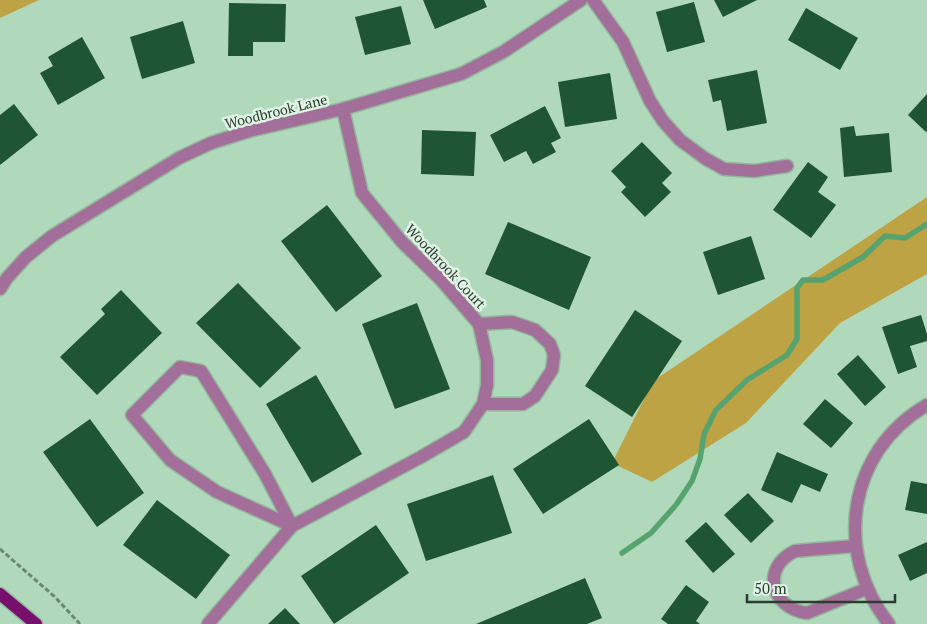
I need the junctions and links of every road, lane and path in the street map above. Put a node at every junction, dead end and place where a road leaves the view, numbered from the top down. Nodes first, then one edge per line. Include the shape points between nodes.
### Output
1 (581, 0) edge
2 (594, 0) edge
3 (343, 109) junction
4 (787, 166) dead end
5 (0, 289) edge
6 (479, 324) junction
7 (484, 404) junction
8 (927, 405) edge
9 (292, 526) junction
10 (855, 546) junction
11 (0, 549) edge
12 (866, 589) junction
13 (0, 594) edge
14 (36, 624) edge
15 (80, 624) edge
16 (208, 624) edge
17 (889, 624) edge

1 - 3 street, Woodbrook Lane via 504,52 461,74
2 - 4 street via 623,42 650,101 680,140 724,168 739,171
3 - 5 street, Woodbrook Lane via 249,131 179,158 52,236 26,257
3 - 6 street, Woodbrook Court via 362,193 402,242 442,280
6 - 7 street, Woodbrook Court via 487,360
6 - 7 street via 512,322 535,330 550,344 554,355 552,370 535,396 523,404
7 - 9 street, Woodbrook Court via 464,432
8 - 10 street via 898,426 869,466 856,509
9 - 9 street via 265,474 201,371 180,367 132,414 170,460 217,492
9 - 16 street, Woodbrook Court
10 - 12 street
10 - 12 street via 795,551 776,569 775,590 787,607 807,613
11 - 15 path via 55,597
12 - 17 street
13 - 14 main road

